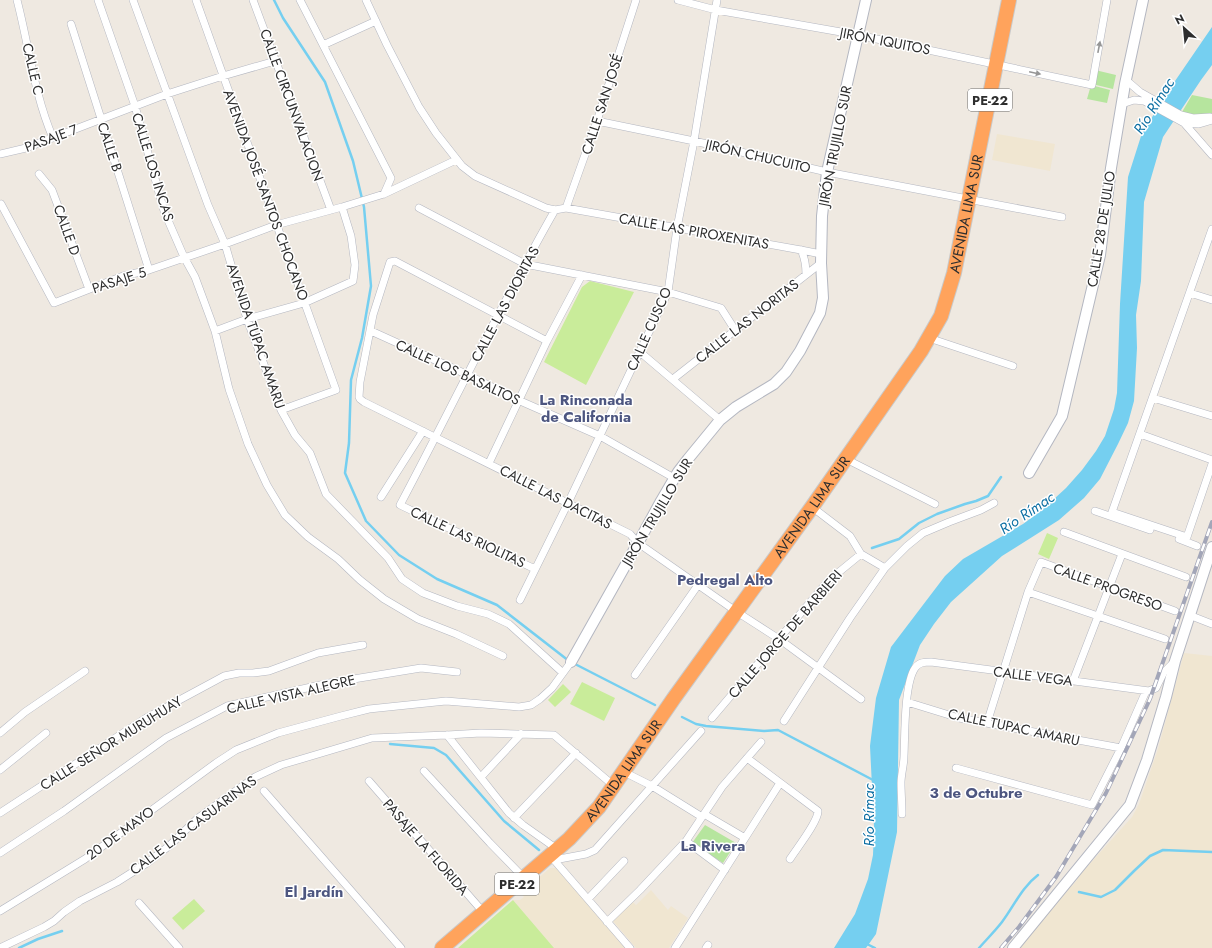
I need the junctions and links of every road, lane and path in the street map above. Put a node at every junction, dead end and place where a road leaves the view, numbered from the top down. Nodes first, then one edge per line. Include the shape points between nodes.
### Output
1 (17, 0) edge
2 (98, 0) edge
3 (133, 0) edge
4 (196, 0) edge
5 (253, 0) edge
6 (300, 0) edge
7 (366, 0) edge
8 (636, 0) edge
9 (678, 0) edge
10 (717, 0) edge
11 (866, 0) edge
12 (1009, 0) edge
13 (1107, 0) edge
14 (1143, 0) edge
15 (716, 10) junction
16 (376, 21) junction
17 (71, 24) dead end
18 (858, 35) junction
19 (323, 45) junction
20 (275, 61) junction
21 (997, 64) junction
22 (223, 76) junction
23 (1126, 80) junction
24 (167, 94) junction
25 (1122, 104) junction
26 (1157, 105) junction
27 (135, 106) junction
28 (101, 118) junction
29 (1212, 118) edge
30 (1181, 120) junction
31 (597, 121) junction
32 (53, 138) junction
33 (694, 141) junction
34 (0, 154) edge
35 (1212, 155) edge
36 (456, 160) junction
37 (827, 172) junction
38 (39, 174) dead end
39 (384, 194) junction
40 (969, 199) junction
41 (1, 204) edge
42 (342, 207) junction
43 (419, 208) dead end
44 (566, 208) junction
45 (331, 210) junction
46 (555, 210) junction
47 (1062, 217) dead end
48 (276, 225) junction
49 (676, 228) junction
50 (1212, 229) edge
51 (225, 244) junction
52 (801, 250) junction
53 (184, 257) junction
54 (821, 259) junction
55 (525, 264) junction
56 (149, 270) junction
57 (806, 274) junction
58 (582, 275) junction
59 (89, 289) junction
60 (668, 292) junction
61 (1190, 292) junction
62 (1212, 300) edge
63 (304, 303) junction
64 (498, 315) junction
65 (247, 319) junction
66 (371, 330) junction
67 (735, 330) junction
68 (215, 332) junction
69 (929, 338) junction
70 (547, 341) junction
71 (640, 352) junction
72 (1013, 366) dead end
73 (468, 375) junction
74 (673, 379) junction
75 (1153, 398) junction
76 (518, 400) junction
77 (281, 410) junction
78 (1212, 416) edge
79 (720, 420) junction
80 (422, 431) junction
81 (1140, 434) junction
82 (600, 436) junction
83 (436, 438) junction
84 (846, 459) junction
85 (1212, 460) edge
86 (489, 463) junction
87 (1212, 464) edge
88 (1029, 473) dead end
89 (674, 478) junction
90 (382, 497) dead end
91 (568, 503) junction
92 (994, 503) dead end
93 (935, 504) dead end
94 (400, 505) joint
95 (812, 506) junction
96 (1095, 511) dead end
97 (1064, 532) dead end
98 (638, 543) junction
99 (1197, 546) dead end
100 (1212, 547) edge
101 (862, 554) junction
102 (1122, 554) junction
103 (885, 568) junction
104 (536, 569) junction
105 (1186, 577) dead end
106 (698, 584) junction
107 (1109, 587) junction
108 (1028, 592) junction
109 (520, 600) dead end
110 (1175, 611) dead end
111 (737, 612) junction
112 (1098, 615) junction
113 (1189, 615) junction
114 (1212, 624) edge
115 (779, 639) junction
116 (1165, 639) dead end
117 (363, 645) dead end
118 (503, 656) dead end
119 (1175, 661) junction
120 (571, 662) joint
121 (819, 668) junction
122 (85, 670) dead end
123 (457, 672) dead end
124 (1003, 672) junction
125 (562, 673) junction
126 (635, 675) dead end
127 (1073, 680) junction
128 (1146, 690) junction
129 (861, 699) dead end
130 (907, 702) junction
131 (712, 718) dead end
132 (784, 721) dead end
133 (987, 724) junction
134 (701, 731) dead end
135 (46, 732) dead end
136 (0, 733) edge
137 (521, 734) junction
138 (447, 735) junction
139 (761, 742) dead end
140 (1121, 748) junction
141 (576, 752) junction
142 (747, 758) junction
143 (956, 768) dead end
144 (0, 770) edge
145 (424, 771) dead end
146 (624, 772) junction
147 (481, 777) junction
148 (369, 781) dead end
149 (780, 783) junction
150 (614, 786) junction
151 (652, 786) junction
152 (264, 792) dead end
153 (0, 813) edge
154 (902, 814) dead end
155 (703, 815) junction
156 (514, 818) junction
157 (745, 838) junction
158 (686, 841) junction
159 (0, 853) edge
160 (556, 855) junction
161 (790, 858) dead end
162 (624, 861) dead end
163 (725, 870) junction
164 (524, 878) junction
165 (588, 899) junction
166 (139, 903) dead end
167 (0, 911) edge
168 (484, 913) junction
169 (607, 922) junction
170 (0, 948) edge
171 (179, 948) edge
172 (401, 948) edge
173 (442, 948) edge
174 (630, 948) edge
175 (675, 948) edge
176 (1013, 948) edge

1 - 32 street, CALLE C via 38,91
2 - 27 street, CALLE LOS INCAS
3 - 24 street, AVENIDA TÚPAC AMARU
4 - 22 street, AVENIDA JOSÉ SANTOS CHOCANO
5 - 20 street, CALLE CIRCUNVALACION
6 - 19 street
7 - 16 street
8 - 31 street, CALLE SAN JOSÉ
9 - 15 street, JIRÓN IQUITOS
10 - 15 street, CALLE CUSCO
11 - 18 street, JIRÓN TRUJILLO SUR
12 - 21 highway, AVENIDA LIMA SUR / PE-22
21 -> 13 street, JIRÓN IQUITOS via 1092,85
14 - 23 street, CALLE 28 DE JULIO
15 - 18 street, JIRÓN IQUITOS
15 - 33 street, CALLE CUSCO
16 - 19 street
16 - 36 street via 419,107
17 - 28 street, CALLE B
18 - 21 street, JIRÓN IQUITOS
18 - 37 street, JIRÓN TRUJILLO SUR
19 - 39 street via 391,178
20 - 22 street, PASAJE 7
20 - 45 street, CALLE CIRCUNVALACION
21 - 40 highway, AVENIDA LIMA SUR / PE-22
22 - 24 street, PASAJE 7
22 - 48 street, AVENIDA JOSÉ SANTOS CHOCANO
23 - 25 street, CALLE 28 DE JULIO
23 - 26 street
24 - 27 street, PASAJE 7
24 - 51 street, AVENIDA TÚPAC AMARU
25 - 26 street via 1140,100
25 - 88 street, CALLE 28 DE JULIO via 1100,255 1062,416
26 - 30 street
27 - 28 street, PASAJE 7 via 113,116
27 - 53 street, CALLE LOS INCAS via 164,211
28 - 32 street, PASAJE 7
28 - 56 street, CALLE B
29 - 30 street
30 - 35 street
31 - 33 street, JIRÓN CHUCUITO
31 - 44 street, CALLE SAN JOSÉ
32 - 34 street, PASAJE 7
33 - 37 street, JIRÓN CHUCUITO
33 - 49 street, CALLE CUSCO
36 - 39 street, PASAJE 5
36 - 46 street via 475,176
37 - 40 street, JIRÓN CHUCUITO
37 - 54 street, JIRÓN TRUJILLO SUR
38 - 59 street, CALLE D via 52,190
39 - 42 street, PASAJE 5
40 - 47 street, JIRÓN CHUCUITO
40 - 69 highway, AVENIDA LIMA SUR / PE-22 via 954,273 941,316
41 - 59 street, PASAJE 5 via 54,303
42 - 45 street, PASAJE 5
42 - 63 street via 351,236 355,265 353,281
43 - 55 street
44 - 46 street
44 - 49 street, CALLE LAS PIROXENITAS
45 - 48 street, PASAJE 5
46 - 55 street, CALLE LAS DIORITAS
48 - 51 street, PASAJE 5
48 - 63 street, AVENIDA JOSÉ SANTOS CHOCANO
49 - 52 street, CALLE LAS PIROXENITAS
49 - 60 street, CALLE CUSCO
50 - 61 street
51 - 53 street, PASAJE 5
51 - 65 street, AVENIDA TÚPAC AMARU
52 - 54 street, CALLE LAS PIROXENITAS
52 - 57 street
53 - 56 street, PASAJE 5
53 - 68 street, CALLE LOS INCAS via 195,276
54 - 57 street, CALLE LAS NORITAS
54 - 79 street, JIRÓN TRUJILLO SUR via 823,306 792,365 774,384
55 - 58 street
55 - 64 street, CALLE LAS DIORITAS
56 - 59 street, PASAJE 5 via 123,276
57 - 67 street, CALLE LAS NORITAS
58 - 60 street
58 - 70 street
60 - 67 street via 721,308
60 - 71 street, CALLE CUSCO
61 - 62 street
61 - 75 street
63 - 65 street
63 - 77 street, AVENIDA JOSÉ SANTOS CHOCANO via 336,390
64 - 66 street via 395,261 390,262
64 - 70 street
64 - 73 street, CALLE LAS DIORITAS
65 - 68 street
65 - 77 street, AVENIDA TÚPAC AMARU
66 - 73 street, CALLE LOS BASALTOS
66 - 80 street, CALLE LAS DACITAS via 360,399
67 - 74 street, CALLE LAS NORITAS
68 - 118 street, CALLE LOS INCAS via 229,389 248,444 284,515 384,599 418,619
69 - 72 street
69 - 84 highway, AVENIDA LIMA SUR / PE-22
70 - 76 street
71 - 74 street
71 - 82 street, CALLE CUSCO
73 - 76 street, CALLE LOS BASALTOS
73 - 83 street, CALLE LAS DIORITAS
74 - 79 street
75 - 78 street
75 - 81 street
76 - 82 street, CALLE LOS BASALTOS
76 - 86 street
77 - 125 street, AVENIDA TÚPAC AMARU via 295,435 310,453 326,494 388,558 402,579 422,593 488,614 509,624
79 - 89 street, JIRÓN TRUJILLO SUR
80 - 83 street, CALLE LAS DACITAS
80 - 90 street
81 - 85 street
81 - 87 street via 1112,512 1187,537
82 - 89 street, CALLE LOS BASALTOS
82 - 91 street, CALLE CUSCO
83 - 86 street, CALLE LAS DACITAS
83 - 94 street, CALLE LAS DIORITAS
84 - 93 street
84 - 95 highway, AVENIDA LIMA SUR / PE-22
86 - 91 street, CALLE LAS DACITAS
89 - 98 street, JIRÓN TRUJILLO SUR
91 - 98 street, CALLE LAS DACITAS via 630,534
91 - 104 street, CALLE CUSCO
92 - 103 street via 924,533
94 - 104 street, CALLE LAS RIOLITAS
95 - 101 street via 850,536
95 - 111 highway, AVENIDA LIMA SUR / PE-22
96 - 99 street
97 - 102 street
98 - 106 street, CALLE LAS DACITAS
98 - 120 street, JIRÓN TRUJILLO SUR
100 - 113 street
101 - 103 street
101 - 115 street, CALLE JORGE DE BARBIERI via 828,581
102 - 105 street
102 - 107 street
103 - 121 street
104 - 109 street, CALLE CUSCO
106 - 111 street, CALLE LAS DACITAS
106 - 126 street
107 - 108 street, CALLE PROGRESO via 1041,562
107 - 110 street, CALLE PROGRESO
107 - 112 street
108 - 112 street
108 - 124 street
111 - 115 street, CALLE LAS DACITAS
111 - 146 highway, AVENIDA LIMA SUR / PE-22
112 - 116 street
112 - 127 street
113 - 114 street
113 - 119 street
115 - 121 street, CALLE LAS DACITAS
115 - 131 street, CALLE JORGE DE BARBIERI
117 - 153 street, CALLE SEÑOR MURUHUAY via 318,653 269,671 224,676 146,718
119 - 128 street via 1164,672 1156,688
119 - 176 street via 1149,753 1130,805
120 - 125 street, 20 DE MAYO
121 - 129 street, CALLE LAS DACITAS
121 - 132 street
122 - 136 street
123 - 159 street, CALLE VISTA ALEGRE via 421,668 329,683 227,706 166,738
124 - 127 street, CALLE VEGA
124 - 130 street, CALLE VEGA via 926,662 920,664 913,672
124 - 133 street
125 - 167 street, 20 DE MAYO via 548,692 532,705 519,707 446,701 369,709 278,734 236,750 85,859
127 - 128 street, CALLE VEGA
128 - 140 street
130 - 133 street, CALLE TUPAC AMARU
130 - 154 street via 901,783
133 - 140 street, CALLE TUPAC AMARU
134 - 151 street
135 - 144 street
137 - 138 street, CALLE LAS CASUARINAS via 481,732
137 - 141 street, CALLE LAS CASUARINAS via 554,735
137 - 147 street
138 - 147 street
138 - 170 street, CALLE LAS CASUARINAS via 372,738 281,765 255,777 198,818 147,863 80,901 44,927
139 - 142 street
140 - 143 street via 1092,805
141 - 150 street, CALLE LAS CASUARINAS
141 - 156 street
142 - 149 street
142 - 155 street via 722,787
145 - 164 street
146 - 150 highway, AVENIDA LIMA SUR / PE-22
146 - 151 street
147 - 156 street
148 - 168 street, PASAJE LA FLORIDA
149 - 157 street
149 - 161 street via 818,811 814,823
150 - 160 highway, AVENIDA LIMA SUR / PE-22
151 - 155 street
151 - 160 street via 595,850 586,854
152 - 172 street
155 - 157 street
155 - 158 street
156 - 160 street
157 - 163 street
158 - 163 street
158 - 169 street
160 - 164 highway, AVENIDA LIMA SUR / PE-22
160 - 165 street
162 - 165 street
163 - 175 street
164 - 168 highway, AVENIDA LIMA SUR / PE-22
165 - 169 street
166 - 171 street
168 - 173 highway, AVENIDA LIMA SUR / PE-22
169 - 174 street

